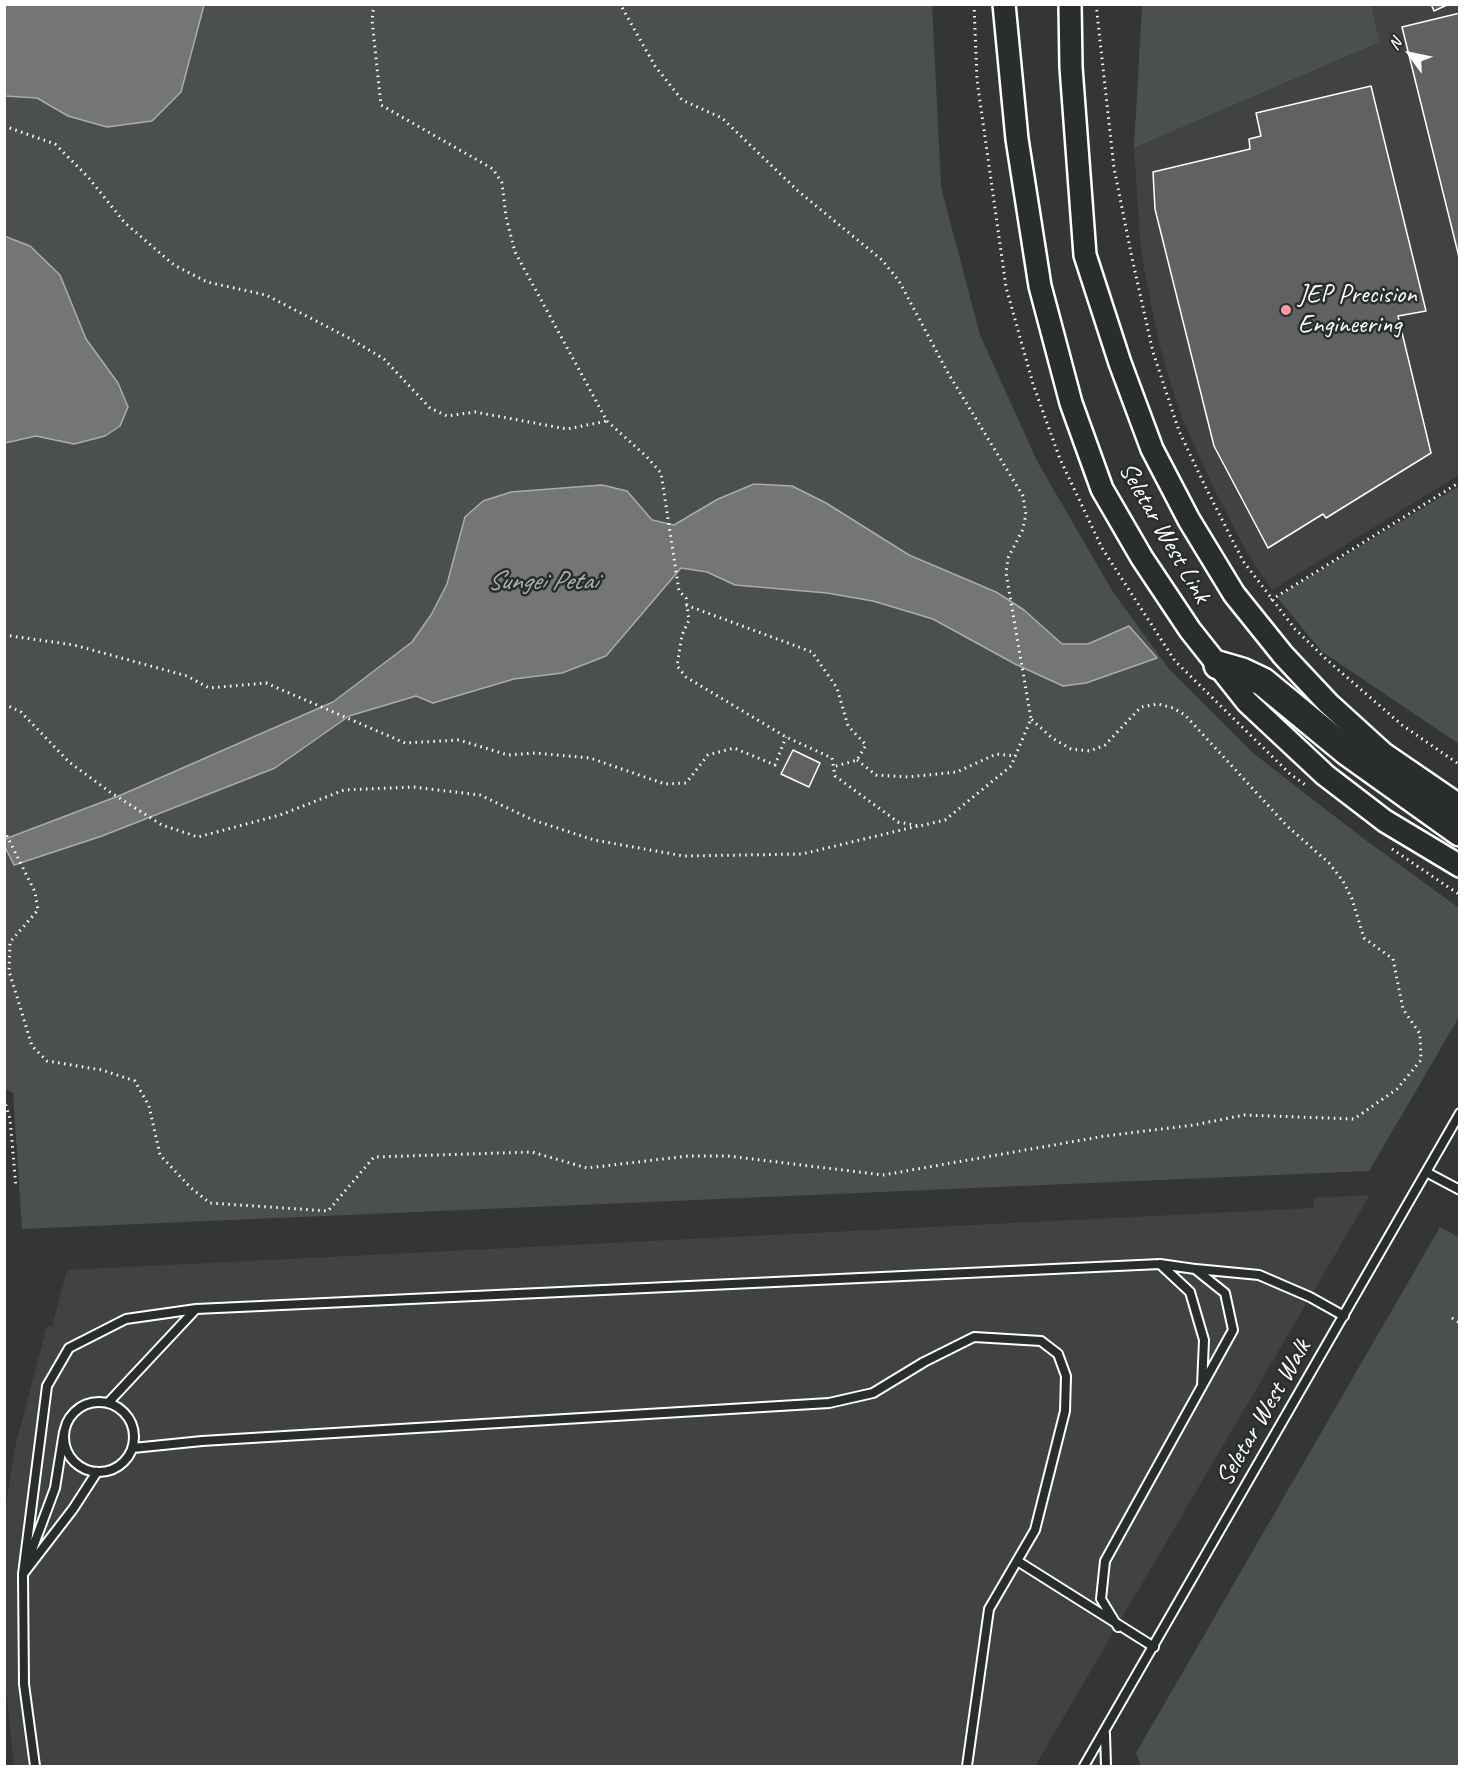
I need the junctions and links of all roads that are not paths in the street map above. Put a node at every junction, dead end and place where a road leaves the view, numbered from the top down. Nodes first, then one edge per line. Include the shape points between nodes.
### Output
1 (1004, 4) edge
2 (1070, 4) edge
3 (1218, 665) junction
4 (1460, 806) edge
5 (1460, 832) edge
6 (1460, 866) edge
7 (1460, 1113) edge
8 (1426, 1172) junction
9 (1460, 1190) edge
10 (1160, 1264) junction
11 (1195, 1269) junction
12 (196, 1309) junction
13 (1344, 1316) junction
14 (1201, 1390) junction
15 (108, 1403) junction
16 (64, 1432) junction
17 (132, 1448) junction
18 (97, 1472) junction
19 (1019, 1562) junction
20 (23, 1574) junction
21 (1118, 1627) junction
22 (1154, 1647) junction
23 (1105, 1732) junction
24 (35, 1767) edge
25 (968, 1767) edge
26 (1084, 1767) edge
27 (1106, 1767) edge

1 - 3 main road, Seletar West Link via 1017,139 1040,286 1071,402 1102,489 1142,558
2 - 4 main road, Seletar West Link via 1085,255 1152,449 1234,594 1283,655 1384,754
3 - 5 highway via 1263,682 1348,752
3 - 6 main road, Seletar West Link via 1247,702 1325,775 1385,821
7 - 8 lane, Seletar West Walk
8 - 9 lane
8 - 13 lane, Seletar West Walk
10 - 11 lane
10 - 12 lane
10 - 14 lane via 1190,1292 1204,1340
11 - 13 lane via 1259,1275
11 - 14 lane via 1225,1293 1233,1330
12 - 15 lane
12 - 20 lane via 126,1319 69,1348 46,1386
13 - 22 lane, Seletar West Walk
14 - 21 lane via 1105,1561 1101,1599
15 - 16 lane via 96,1402 75,1411
15 - 17 lane via 118,1407 132,1425
16 - 18 lane via 68,1455 85,1470
16 - 20 lane via 56,1488
17 - 18 lane via 118,1466
17 - 19 lane via 829,1404 873,1393 974,1336 1041,1341 1058,1354 1066,1376 1065,1411 1035,1530
18 - 20 lane
19 - 21 lane
19 - 25 lane via 989,1609
20 - 24 lane via 24,1684
21 - 22 lane
22 - 23 lane, Seletar West Walk
23 - 26 lane, Seletar West Walk
23 - 27 lane

